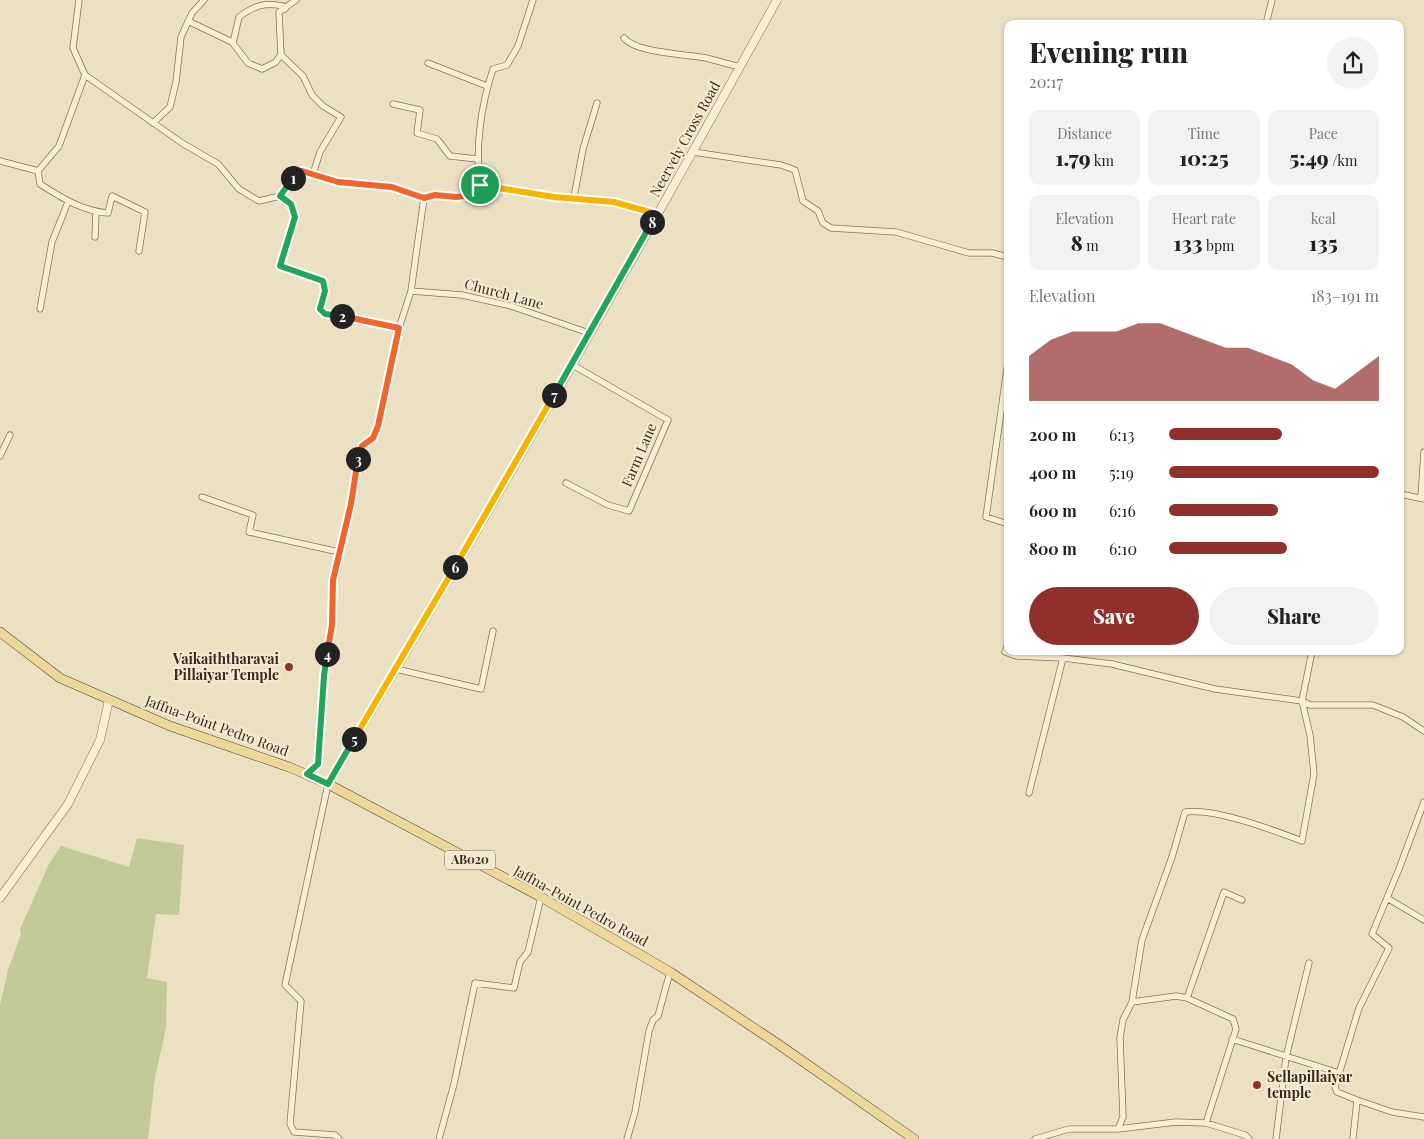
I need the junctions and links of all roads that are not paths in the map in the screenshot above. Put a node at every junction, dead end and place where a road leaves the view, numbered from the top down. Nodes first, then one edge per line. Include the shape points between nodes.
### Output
1 (79, 0) edge
2 (204, 0) edge
3 (296, 0) edge
4 (533, 0) edge
5 (777, 0) edge
6 (1272, 0) edge
7 (284, 9) junction
8 (1267, 20) edge
9 (188, 21) junction
10 (624, 38) dead end
11 (233, 43) junction
12 (281, 54) junction
13 (428, 63) dead end
14 (740, 67) junction
15 (85, 75) junction
16 (487, 86) junction
17 (597, 102) dead end
18 (393, 104) dead end
19 (153, 123) junction
20 (693, 152) junction
21 (476, 159) junction
22 (0, 161) edge
23 (38, 171) junction
24 (314, 174) junction
25 (480, 185) junction
26 (280, 196) junction
27 (574, 197) junction
28 (424, 198) junction
29 (68, 202) junction
30 (96, 212) junction
31 (657, 214) junction
32 (94, 237) dead end
33 (139, 251) dead end
34 (1004, 256) edge
35 (411, 291) junction
36 (40, 309) dead end
37 (399, 328) junction
38 (589, 333) junction
39 (571, 364) junction
40 (1004, 390) edge
41 (10, 435) dead end
42 (1424, 452) edge
43 (0, 456) edge
44 (566, 483) dead end
45 (1404, 495) edge
46 (202, 497) dead end
47 (1422, 499) edge
48 (1004, 523) edge
49 (339, 552) junction
50 (493, 631) dead end
51 (0, 632) edge
52 (1013, 655) edge
53 (1311, 655) edge
54 (1063, 658) junction
55 (396, 669) junction
56 (109, 700) junction
57 (1302, 701) junction
58 (1424, 731) edge
59 (307, 774) junction
60 (328, 784) junction
61 (1029, 793) dead end
62 (1424, 802) edge
63 (541, 897) junction
64 (0, 898) edge
65 (1387, 898) junction
66 (1242, 900) dead end
67 (1424, 920) edge
68 (1309, 964) dead end
69 (670, 972) junction
70 (1186, 998) junction
71 (1132, 1002) junction
72 (1232, 1039) junction
73 (1286, 1057) junction
74 (1339, 1073) junction
75 (1357, 1100) junction
76 (1424, 1117) edge
77 (1206, 1123) junction
78 (1118, 1129) junction
79 (340, 1139) edge
80 (439, 1139) edge
81 (627, 1139) edge
82 (914, 1139) edge
83 (1035, 1139) edge
84 (1249, 1139) edge
85 (1276, 1139) edge
86 (1353, 1139) edge

1 - 15 street via 73,48
2 - 9 street
3 - 7 street
4 - 16 street via 518,46 507,65 493,69
5 - 14 street, Neervely Cross Road
6 - 8 street
7 - 11 street via 274,4 254,6 239,17
7 - 12 street via 279,12
9 - 11 street
9 - 19 street via 181,37 170,107
10 - 14 street via 650,49
11 - 12 street via 248,63 262,69 276,62
12 - 24 street via 303,76 312,95 341,117 320,152
13 - 16 street
14 - 20 street, Neervely Cross Road
15 - 19 street
15 - 23 street via 59,146
16 - 21 street
17 - 27 street via 583,149
18 - 21 street via 420,110 417,133 436,140 450,156
19 - 26 street via 218,164 239,189 259,201
20 - 31 street, Neervely Cross Road
20 - 34 street via 795,170 803,201 818,211 823,223 831,228 896,232 969,253
21 - 25 street
22 - 23 street
23 - 29 street via 40,184
24 - 26 street via 302,171
24 - 28 street via 338,182 392,187
25 - 27 street via 554,197
25 - 28 street via 473,195
26 - 37 street via 291,204 295,217 280,266 323,281 325,291 320,309 325,314
27 - 31 street via 614,202
28 - 35 street
29 - 30 street
29 - 36 street via 52,242
30 - 32 street
30 - 33 street via 108,213 112,196 145,212
31 - 38 street, Neervely Cross Road
35 - 37 street
35 - 38 street, Church Lane via 469,296 511,306
37 - 49 street via 378,426 373,438 362,446 355,472
38 - 39 street, Neervely Cross Road
39 - 44 street, Farm Lane via 668,420 629,511 608,505
39 - 55 street, Neervely Cross Road
40 - 48 street via 986,517
41 - 43 street
42 - 47 street
45 - 47 street
46 - 49 street via 253,515 249,532
49 - 59 street via 333,580 332,625 324,676 318,764
50 - 55 street via 481,689
51 - 56 main road, Jaffna-Point Pedro Road / AB020 via 60,678
52 - 54 street
53 - 57 street
54 - 57 street via 1112,664 1215,689
54 - 61 street
55 - 60 street, Neervely Cross Road
56 - 59 main road, Jaffna-Point Pedro Road / AB020 via 170,726
56 - 64 street via 100,740 68,804
57 - 58 street via 1310,705 1373,705 1403,717
57 - 71 street via 1314,774 1302,842 1277,831 1196,810 1185,812 1142,940
59 - 60 main road, Jaffna-Point Pedro Road / AB020
60 - 63 main road, Jaffna-Point Pedro Road / AB020
60 - 79 street via 285,985 301,1001 290,1124 294,1132 335,1135
62 - 65 street
63 - 69 main road, Jaffna-Point Pedro Road / AB020
63 - 80 street via 528,952 520,962 514,988 475,983
65 - 67 street
65 - 74 street via 1372,934 1389,948 1359,1008
66 - 70 street via 1224,892
68 - 73 street
69 - 81 street via 658,1016 649,1031
69 - 82 main road, Jaffna-Point Pedro Road / AB020
70 - 71 street via 1166,996
70 - 72 street via 1233,1019 1236,1029
71 - 78 street via 1122,1020 1120,1038 1123,1117
72 - 73 street
72 - 77 street
73 - 74 street
73 - 85 street
74 - 75 street via 1335,1087 1337,1092
75 - 76 street via 1392,1112
75 - 86 street
77 - 78 street via 1176,1122
77 - 84 street
78 - 83 street via 1069,1129

